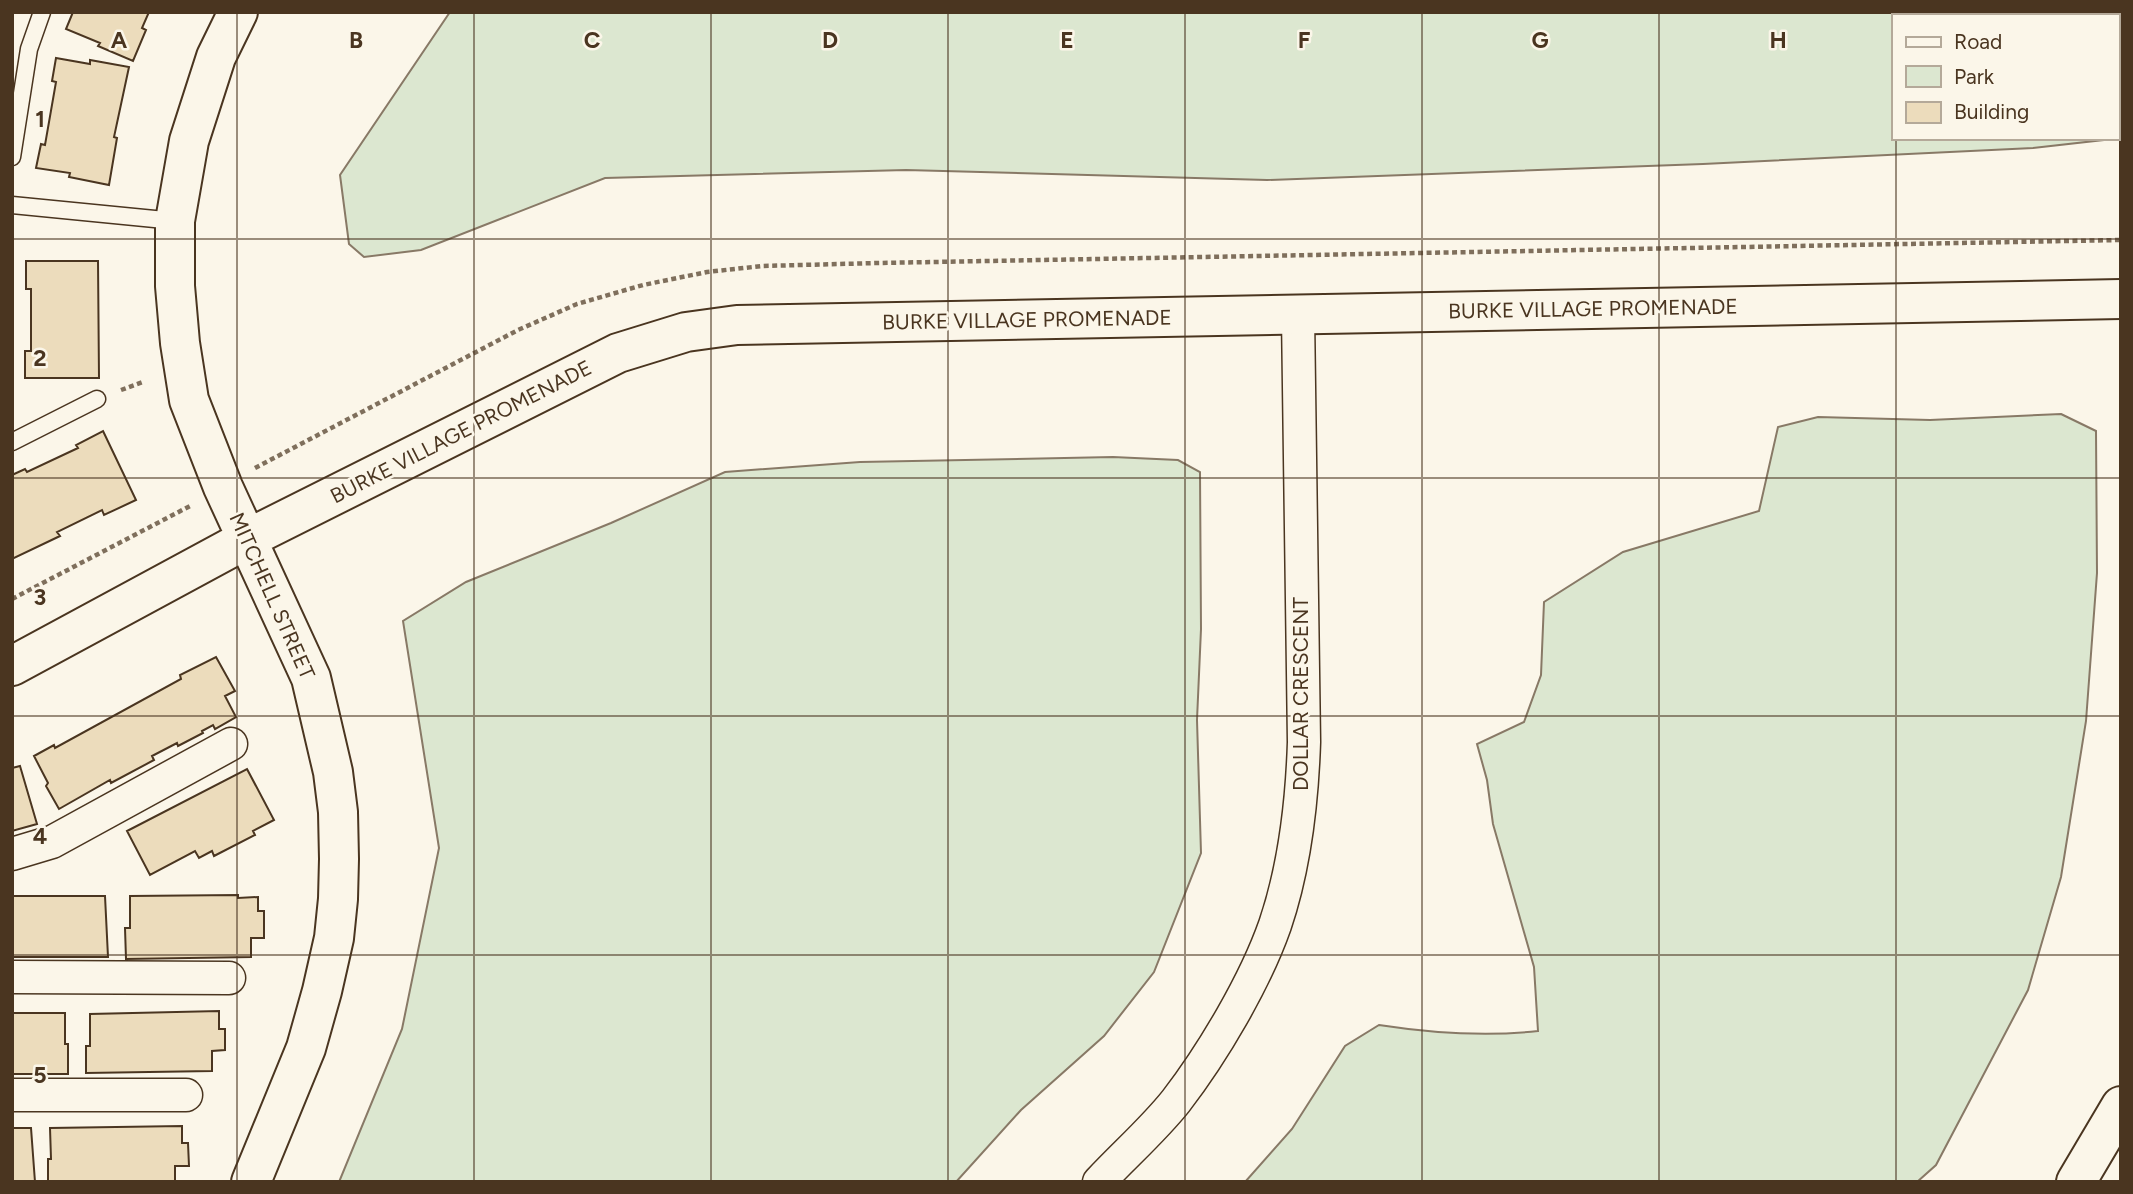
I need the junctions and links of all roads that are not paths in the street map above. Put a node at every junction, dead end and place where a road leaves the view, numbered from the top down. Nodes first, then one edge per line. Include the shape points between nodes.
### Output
1 (43, 12) edge
2 (238, 12) edge
3 (12, 45) edge
4 (29, 49) junction
5 (12, 156) edge
6 (12, 205) edge
7 (175, 221) junction
8 (2121, 299) edge
9 (1298, 315) junction
10 (97, 398) dead end
11 (12, 442) edge
12 (247, 539) junction
13 (12, 666) edge
14 (231, 744) dead end
15 (12, 854) edge
16 (12, 977) edge
17 (229, 978) dead end
18 (12, 1095) edge
19 (186, 1095) dead end
20 (2121, 1106) edge
21 (251, 1182) edge
22 (1099, 1182) edge
23 (2076, 1182) edge

1 - 4 lane
2 - 7 street, MITCHELL STREET via 216,57 190,141
3 - 4 lane
4 - 5 lane
6 - 7 lane
7 - 12 street, MITCHELL STREET via 175,286 189,400
8 - 9 street, BURKE VILLAGE PROMENADE
9 - 12 street, BURKE VILLAGE PROMENADE via 737,325 686,332 618,353
9 - 22 street, DOLLAR CRESCENT via 1304,742 1292,860 1274,926 1233,1013 1174,1102
10 - 11 lane
12 - 13 street, BURKE VILLAGE PROMENADE
12 - 21 street, MITCHELL STREET via 311,678 333,772 339,859 334,938 322,991 306,1048
14 - 15 street via 52,842
16 - 17 street
18 - 19 street
20 - 23 street

